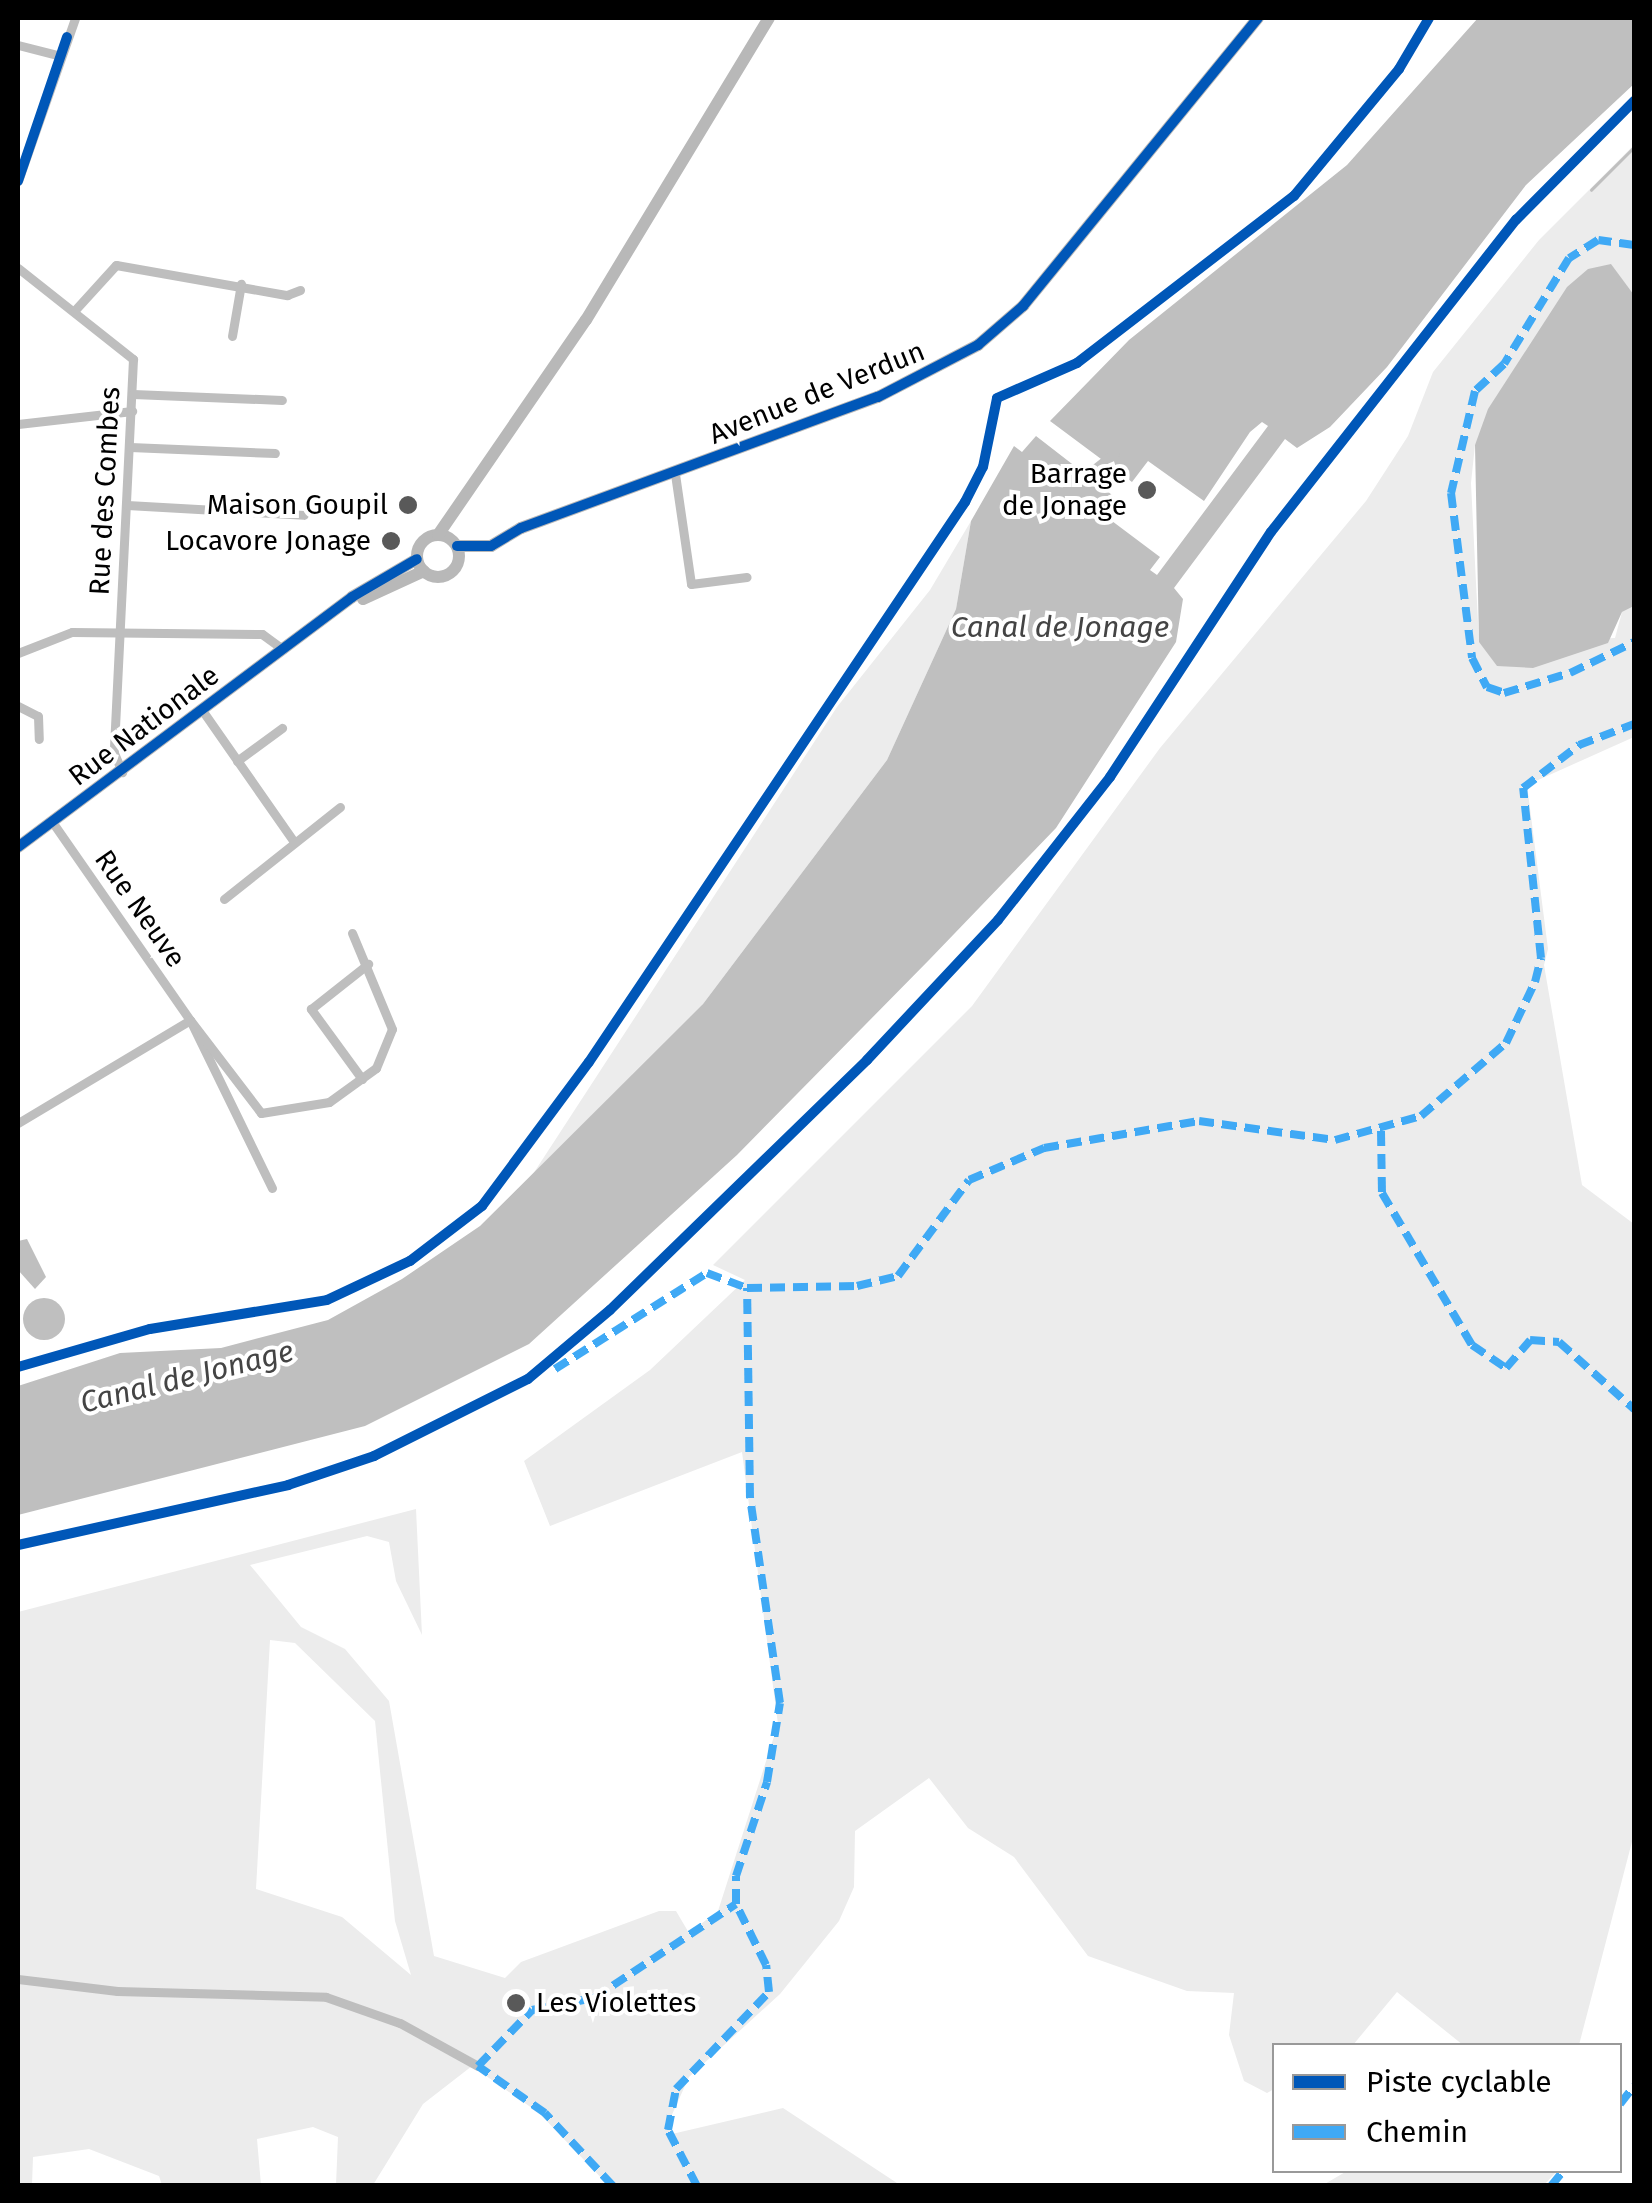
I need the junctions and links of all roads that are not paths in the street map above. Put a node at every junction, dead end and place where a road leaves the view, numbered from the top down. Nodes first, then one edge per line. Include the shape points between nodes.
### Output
1 (75, 18) edge
2 (769, 18) edge
3 (1258, 18) edge
4 (18, 45) edge
5 (61, 56) junction
6 (18, 181) edge
7 (18, 268) edge
8 (241, 284) junction
9 (300, 290) dead end
10 (74, 310) junction
11 (232, 336) dead end
12 (133, 394) junction
13 (282, 400) dead end
14 (132, 411) junction
15 (18, 424) edge
16 (130, 448) junction
17 (275, 453) dead end
18 (675, 474) junction
19 (127, 505) junction
20 (304, 516) dead end
21 (546, 521) junction
22 (448, 540) junction
23 (421, 565) junction
24 (458, 565) junction
25 (747, 577) dead end
26 (120, 632) junction
27 (283, 648) junction
28 (18, 654) edge
29 (18, 706) edge
30 (202, 710) junction
31 (282, 728) dead end
32 (38, 739) dead end
33 (238, 761) junction
34 (122, 772) junction
35 (340, 807) dead end
36 (53, 823) junction
37 (294, 842) junction
38 (18, 847) edge
39 (224, 899) dead end
40 (352, 933) dead end
41 (368, 964) junction
42 (190, 1020) junction
43 (362, 1078) junction
44 (18, 1123) edge
45 (272, 1188) dead end
46 (18, 1979) edge
47 (478, 2066) dead end

1 - 5 street
2 - 22 main road via 586,320 468,494
3 - 18 main road, Avenue de Verdun via 1023,306 989,336 878,398
4 - 5 street
5 - 6 street
7 - 10 street, Rue des Combes
8 - 9 street via 287,295
8 - 10 street via 116,265
8 - 11 street
10 - 12 street, Rue des Combes via 126,348
12 - 13 street
12 - 14 street, Rue des Combes
14 - 15 street
14 - 16 street, Rue des Combes
16 - 17 street
16 - 19 street, Rue des Combes
18 - 21 main road, Avenue de Verdun
18 - 25 street via 691,584
19 - 20 street
19 - 26 street, Rue des Combes
21 - 22 main road, Avenue de Verdun via 478,550
21 - 24 main road, Avenue de Verdun
22 - 23 main road via 422,543
22 - 24 main road
23 - 24 main road, Avenue de Verdun via 441,577
23 - 27 main road, Rue Nationale
26 - 27 street via 262,634
26 - 28 street via 72,632
26 - 34 street, Rue des Combes via 114,753
27 - 30 main road, Rue Nationale
29 - 32 street via 38,716
30 - 33 street
30 - 34 main road, Rue Nationale
31 - 33 street
33 - 37 street
34 - 36 main road, Rue Nationale
35 - 37 street
36 - 38 main road, Rue Nationale
36 - 42 street, Rue Neuve
37 - 39 street
40 - 41 street
41 - 43 street via 392,1029 385,1056
41 - 43 street via 311,1008
42 - 43 street, Rue Neuve via 261,1113 329,1102
42 - 44 street
42 - 45 street, Rue Neuve
46 - 47 street via 326,1997 400,2022

